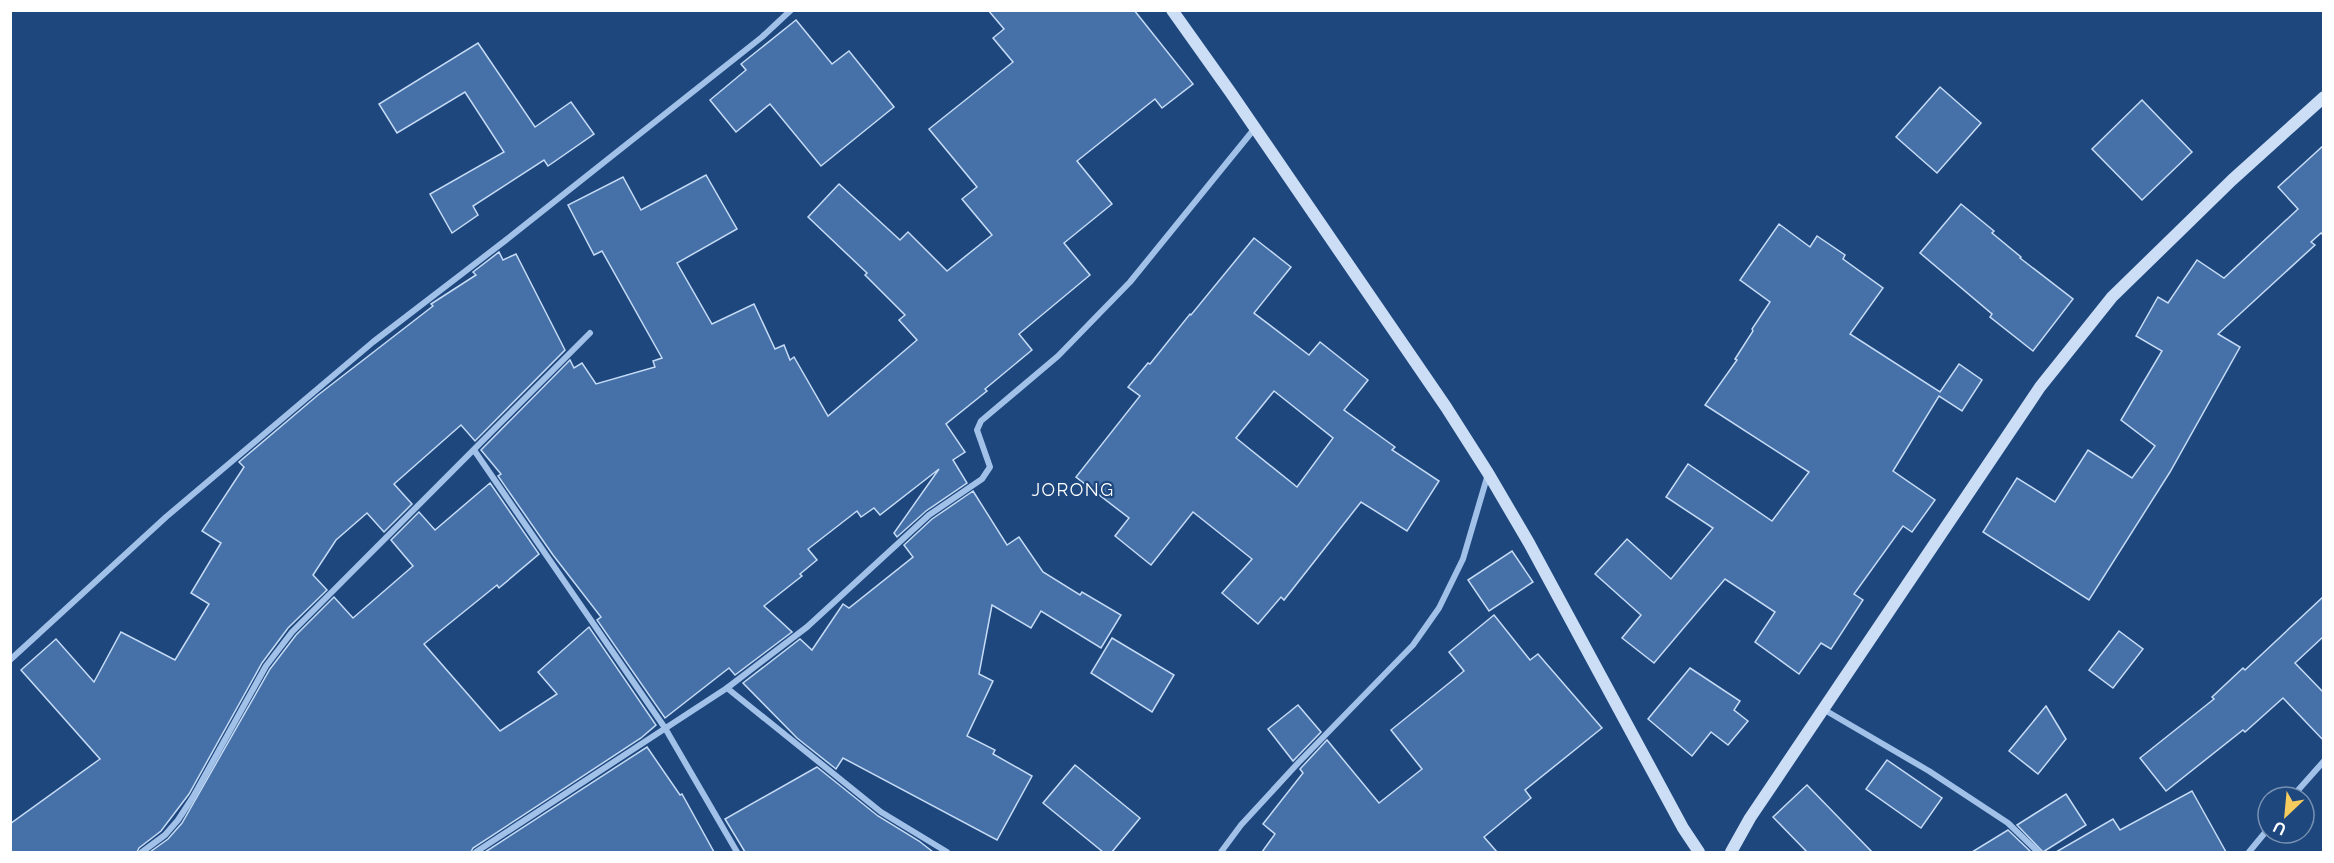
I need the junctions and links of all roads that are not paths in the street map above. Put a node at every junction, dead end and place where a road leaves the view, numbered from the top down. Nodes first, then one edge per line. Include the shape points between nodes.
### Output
1 (791, 10) edge
2 (1172, 10) edge
3 (2324, 97) edge
4 (1255, 128) junction
5 (590, 333) dead end
6 (474, 450) junction
7 (1488, 473) junction
8 (10, 660) edge
9 (727, 688) junction
10 (1823, 709) junction
11 (665, 728) junction
12 (2324, 761) edge
13 (2303, 785) edge
14 (142, 852) edge
15 (476, 852) edge
16 (737, 852) edge
17 (947, 852) edge
18 (1221, 852) edge
19 (1699, 852) edge
20 (1731, 852) edge
21 (2038, 852) edge

1 - 8 street via 762,37 373,342 166,518
2 - 4 street
3 - 10 street via 2112,297 2040,387
4 - 7 street
4 - 9 street via 1130,282 1058,356 981,421 977,430 990,466 982,479 929,515 807,627
5 - 6 street
6 - 11 street
6 - 14 street via 292,632 266,666 178,820
7 - 18 street via 1463,559 1439,608 1413,645 1299,762
7 - 19 street
9 - 11 street
9 - 17 street via 881,812
10 - 20 street
10 - 21 street via 2008,823
11 - 15 street
11 - 16 street
12 - 13 street

